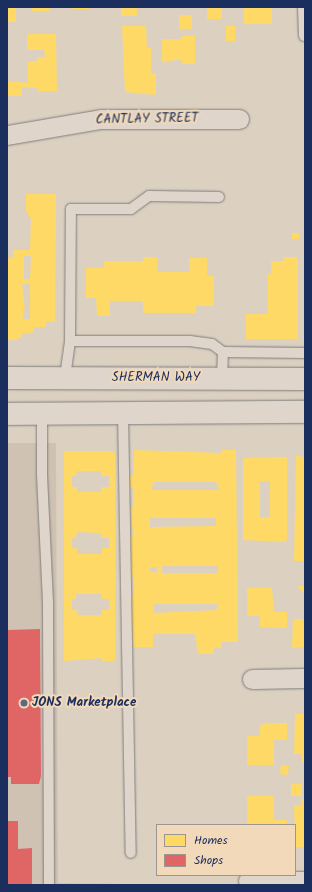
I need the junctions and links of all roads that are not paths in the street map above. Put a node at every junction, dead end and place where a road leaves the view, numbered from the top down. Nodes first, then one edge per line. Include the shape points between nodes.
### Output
1 (303, 7) edge
2 (304, 36) dead end
3 (239, 119) dead end
4 (7, 135) edge
5 (219, 197) dead end
6 (70, 341) junction
7 (223, 352) junction
8 (305, 353) edge
9 (66, 377) junction
10 (7, 378) edge
11 (222, 379) junction
12 (295, 380) edge
13 (296, 412) edge
14 (123, 413) junction
15 (7, 414) edge
16 (42, 414) junction
17 (305, 678) edge
18 (252, 679) dead end
19 (131, 853) dead end
20 (305, 880) edge
21 (248, 881) dead end
22 (49, 885) edge

1 - 2 lane
3 - 4 street, CANTLAY STREET via 101,119
5 - 6 lane via 148,196 131,209 71,209
6 - 7 lane via 190,342 212,344
6 - 9 lane
7 - 8 lane
7 - 11 lane
9 - 10 main road, SHERMAN WAY
9 - 11 main road, SHERMAN WAY
11 - 12 main road, SHERMAN WAY
12 - 13 main road
13 - 14 main road
14 - 16 main road
14 - 19 lane
15 - 16 main road
16 - 22 lane via 48,602
17 - 18 street
20 - 21 street

